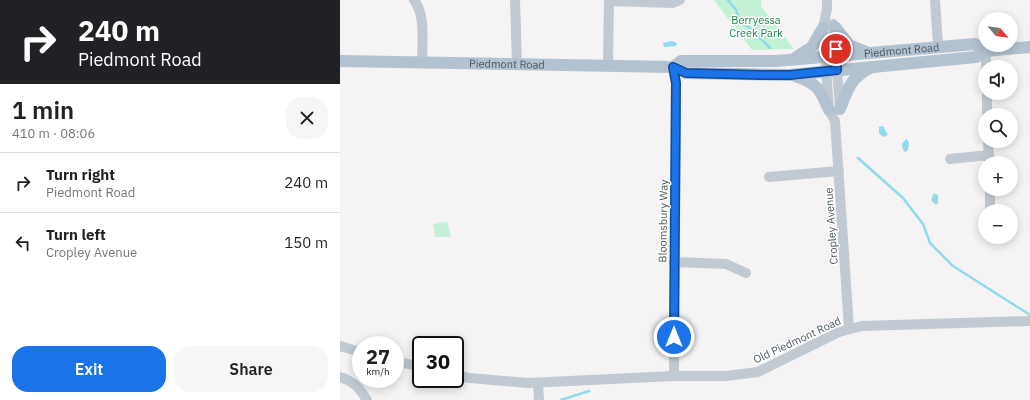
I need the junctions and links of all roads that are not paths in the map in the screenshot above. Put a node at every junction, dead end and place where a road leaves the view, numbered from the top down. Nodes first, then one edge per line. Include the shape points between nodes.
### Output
1 (414, 0) edge
2 (515, 0) edge
3 (680, 0) edge
4 (935, 0) edge
5 (609, 1) edge
6 (827, 5) edge
7 (829, 28) junction
8 (938, 46) junction
9 (978, 46) edge
10 (1030, 47) edge
11 (1018, 48) edge
12 (984, 52) edge
13 (870, 54) junction
14 (831, 57) junction
15 (340, 60) edge
16 (791, 60) junction
17 (422, 61) junction
18 (517, 63) junction
19 (608, 65) junction
20 (873, 66) junction
21 (673, 67) junction
22 (832, 70) junction
23 (790, 75) junction
24 (834, 109) junction
25 (950, 159) dead end
26 (978, 159) edge
27 (839, 171) junction
28 (769, 177) dead end
29 (674, 262) junction
30 (746, 273) dead end
31 (1030, 321) edge
32 (849, 328) junction
33 (340, 346) edge
34 (352, 349) edge
35 (674, 376) junction
36 (340, 377) edge
37 (464, 377) edge
38 (538, 383) junction
39 (367, 400) edge
40 (539, 400) edge

1 - 17 street via 419,7
2 - 18 street
3 - 5 street via 673,3
4 - 8 street
5 - 19 street
6 - 7 street, Cropley Avenue
7 - 13 main road via 849,45
7 - 14 street, Cropley Avenue
7 - 16 main road via 808,52
8 - 9 main road, Piedmont Road
8 - 13 main road, Piedmont Road
10 - 11 main road, Piedmont Road
12 - 20 main road, Piedmont Road via 976,57
13 - 14 main road, Piedmont Road
14 - 16 main road, Piedmont Road
14 - 22 street, Cropley Avenue
15 - 17 main road, Piedmont Road
16 - 21 main road, Piedmont Road via 681,61
17 - 18 main road, Piedmont Road
18 - 19 main road, Piedmont Road
19 - 21 main road, Piedmont Road
20 - 22 main road, Piedmont Road
20 - 24 main road via 853,80
21 - 23 main road, Piedmont Road via 686,73
21 - 29 street, Bloomsbury Way via 676,83
22 - 23 main road, Piedmont Road
22 - 24 street, Cropley Avenue
23 - 24 main road via 809,81 820,89
24 - 27 street, Cropley Avenue
25 - 26 street
27 - 28 street
27 - 32 street, Cropley Avenue
29 - 30 street via 726,264
29 - 35 street, Bloomsbury Way
31 - 32 street, Old Piedmont Road
32 - 35 street, Old Piedmont Road via 758,372 726,376
33 - 34 street
35 - 38 street, Old Piedmont Road
36 - 39 street via 349,379 360,388
37 - 38 street, Old Piedmont Road
38 - 40 street

